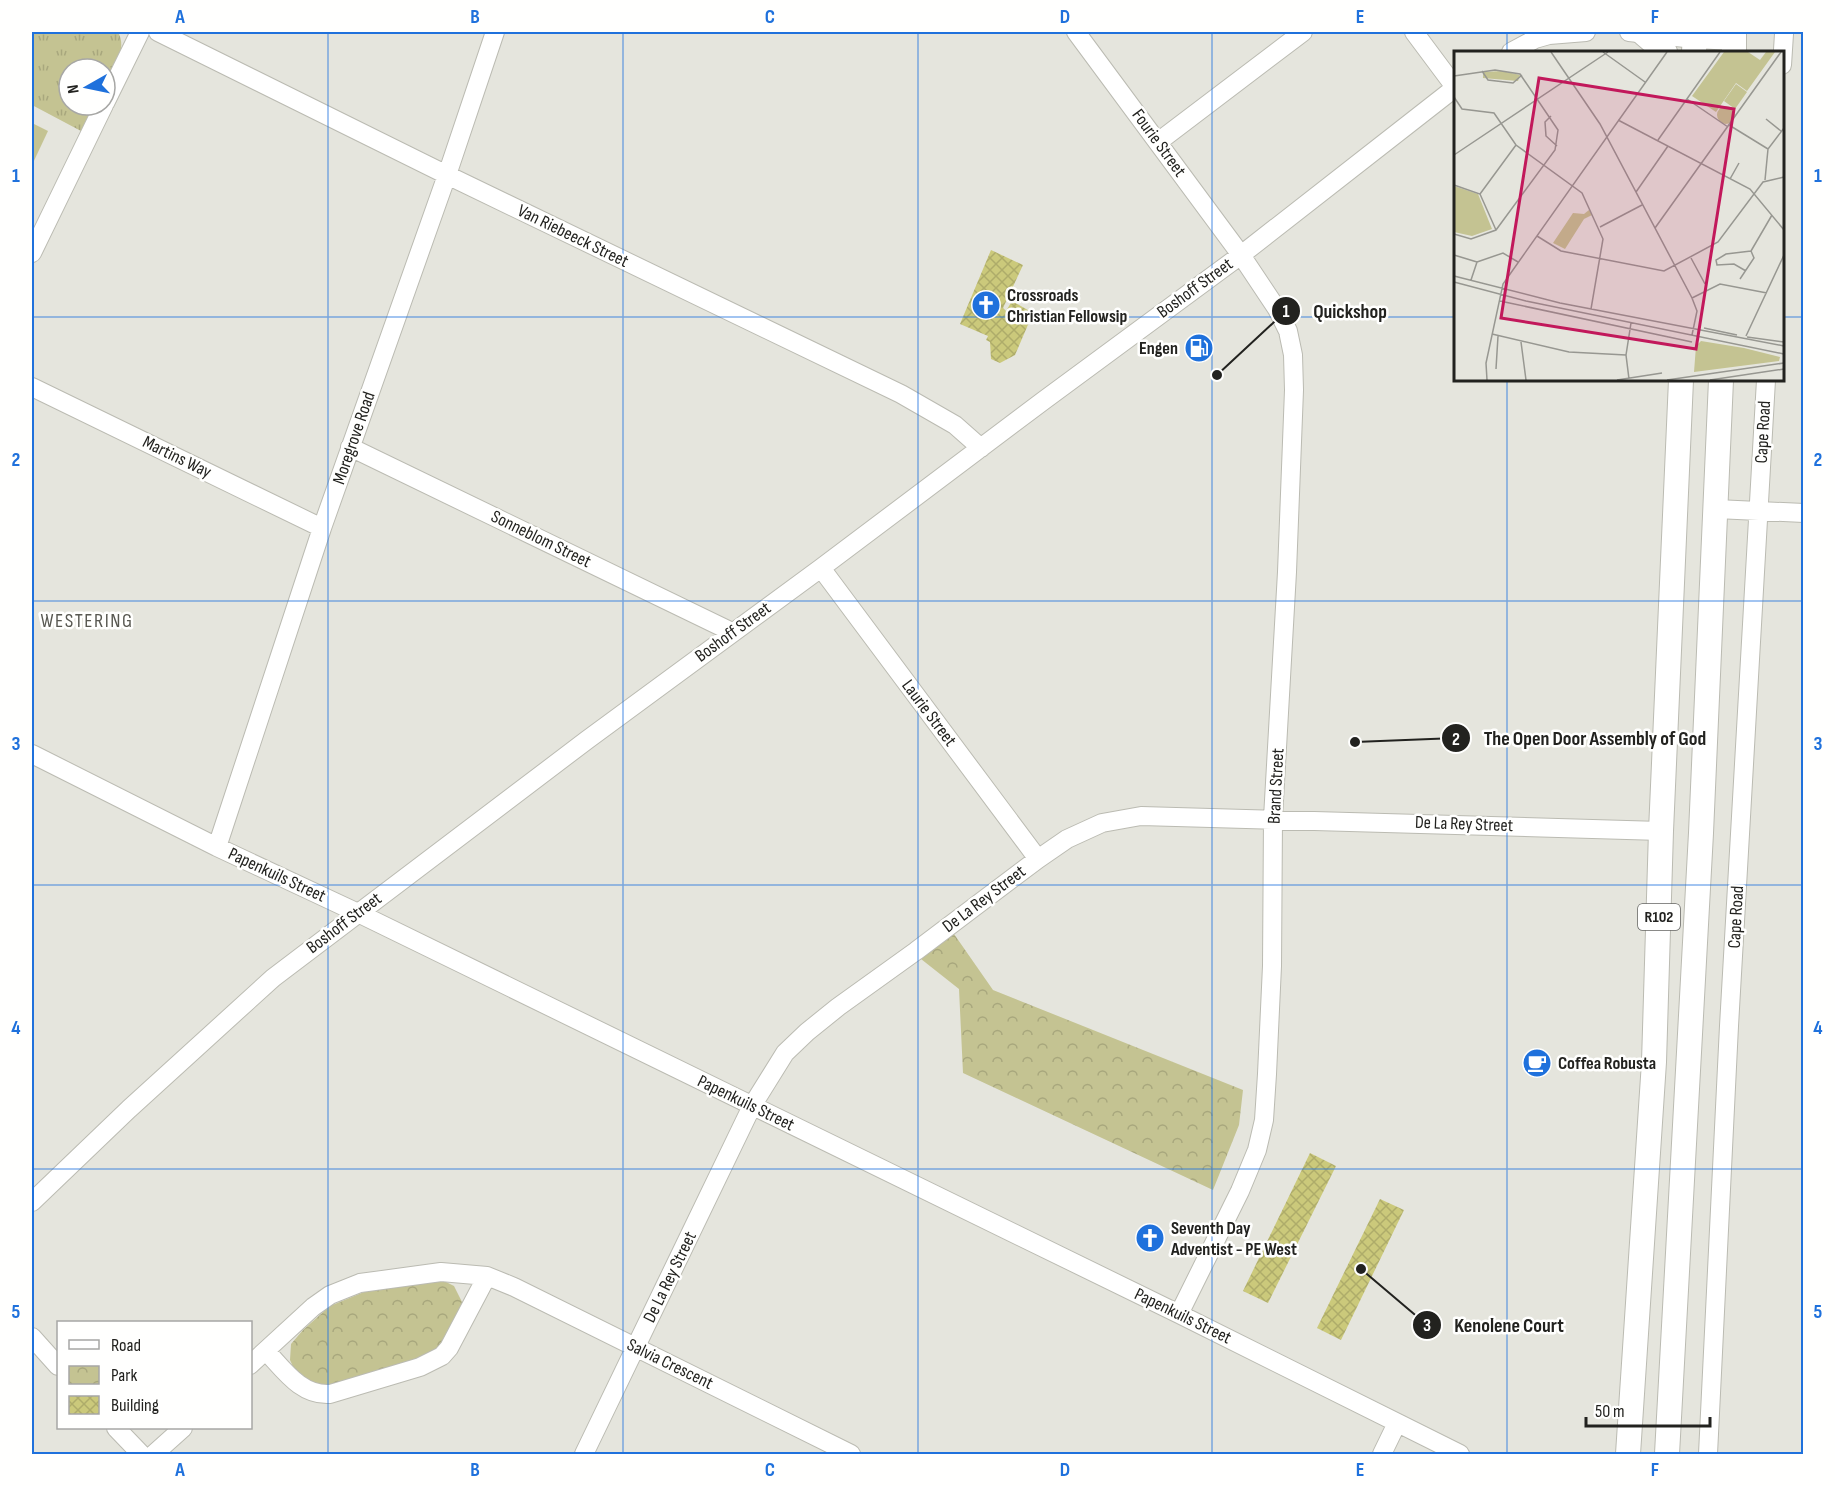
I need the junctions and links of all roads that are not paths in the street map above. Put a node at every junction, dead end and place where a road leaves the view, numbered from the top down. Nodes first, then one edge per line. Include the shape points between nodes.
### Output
1 (140, 32) edge
2 (158, 32) edge
3 (495, 32) edge
4 (1076, 32) edge
5 (1303, 32) edge
6 (1414, 32) edge
7 (1586, 32) edge
8 (1637, 33) edge
9 (1784, 34) dead end
10 (1694, 41) edge
11 (1734, 42) edge
12 (1513, 51) edge
13 (1664, 51) edge
14 (1783, 51) edge
15 (117, 78) edge
16 (1454, 86) edge
17 (1454, 88) edge
18 (98, 117) edge
19 (1158, 142) junction
20 (447, 176) junction
21 (32, 253) edge
22 (1241, 255) junction
23 (1681, 381) edge
24 (1721, 381) edge
25 (1766, 381) edge
26 (32, 387) edge
27 (350, 447) junction
28 (981, 448) junction
29 (1716, 509) junction
30 (1759, 510) junction
31 (1803, 513) edge
32 (322, 528) junction
33 (821, 568) junction
34 (732, 632) junction
35 (32, 754) edge
36 (1274, 818) junction
37 (1661, 831) junction
38 (218, 847) junction
39 (1038, 859) junction
40 (358, 913) junction
41 (752, 1106) junction
42 (32, 1202) edge
43 (487, 1276) junction
44 (1179, 1314) junction
45 (32, 1337) edge
46 (636, 1347) junction
47 (266, 1351) junction
48 (252, 1363) edge
49 (57, 1365) edge
50 (1397, 1423) junction
51 (117, 1429) edge
52 (182, 1429) edge
53 (141, 1455) edge
54 (154, 1455) edge
55 (584, 1455) edge
56 (851, 1455) edge
57 (1382, 1455) edge
58 (1460, 1455) edge
59 (1628, 1455) edge
60 (1667, 1455) edge
61 (1708, 1455) edge

1 - 15 street
2 - 20 street, Van Riebeeck Street
3 - 20 street, Moregrove Road
4 - 19 street, Fourie Street
5 - 19 street
6 - 16 street
7 - 12 street via 1549,35
8 - 10 street
8 - 13 main road
9 - 14 street
10 - 11 street
17 - 22 street, Boshoff Street
18 - 21 street
19 - 22 street, Fourie Street
20 - 27 street, Moregrove Road
20 - 28 street, Van Riebeeck Street via 901,394 955,424
22 - 28 street, Boshoff Street
22 - 36 street, Brand Street via 1277,309 1288,331 1293,355
23 - 37 main road, R102
24 - 29 main road, R102
25 - 30 street, Cape Road
26 - 32 street, Martins Way
27 - 32 street, Moregrove Road
27 - 34 street, Sonneblom Street
28 - 33 street, Boshoff Street
29 - 30 street
29 - 60 main road, R102
30 - 31 street
30 - 61 street, Cape Road
32 - 38 street, Moregrove Road
33 - 34 street, Boshoff Street
33 - 39 street, Laurie Street
34 - 40 street, Boshoff Street
35 - 38 street, Papenkuils Street
36 - 37 street, De La Rey Street
36 - 39 street, De La Rey Street via 1122,818 1088,828
36 - 44 street, Brand Street via 1264,1120 1240,1191
37 - 59 main road, R102 via 1654,1062
38 - 40 street, Papenkuils Street
39 - 41 street, De La Rey Street via 807,1032 785,1053
40 - 41 street, Papenkuils Street
40 - 42 street, Boshoff Street via 273,978
41 - 44 street, Papenkuils Street
41 - 46 street, De La Rey Street
43 - 46 street, Salvia Crescent
43 - 47 street, Salvia Crescent via 441,1272 360,1283 314,1306
43 - 47 street via 449,1348 420,1367 321,1394 306,1390
44 - 50 street, Papenkuils Street
45 - 49 street
46 - 55 street, De La Rey Street
46 - 56 street, Salvia Crescent
47 - 48 street, Salvia Crescent
50 - 57 street
50 - 58 street, Papenkuils Street
51 - 53 street
52 - 54 street

